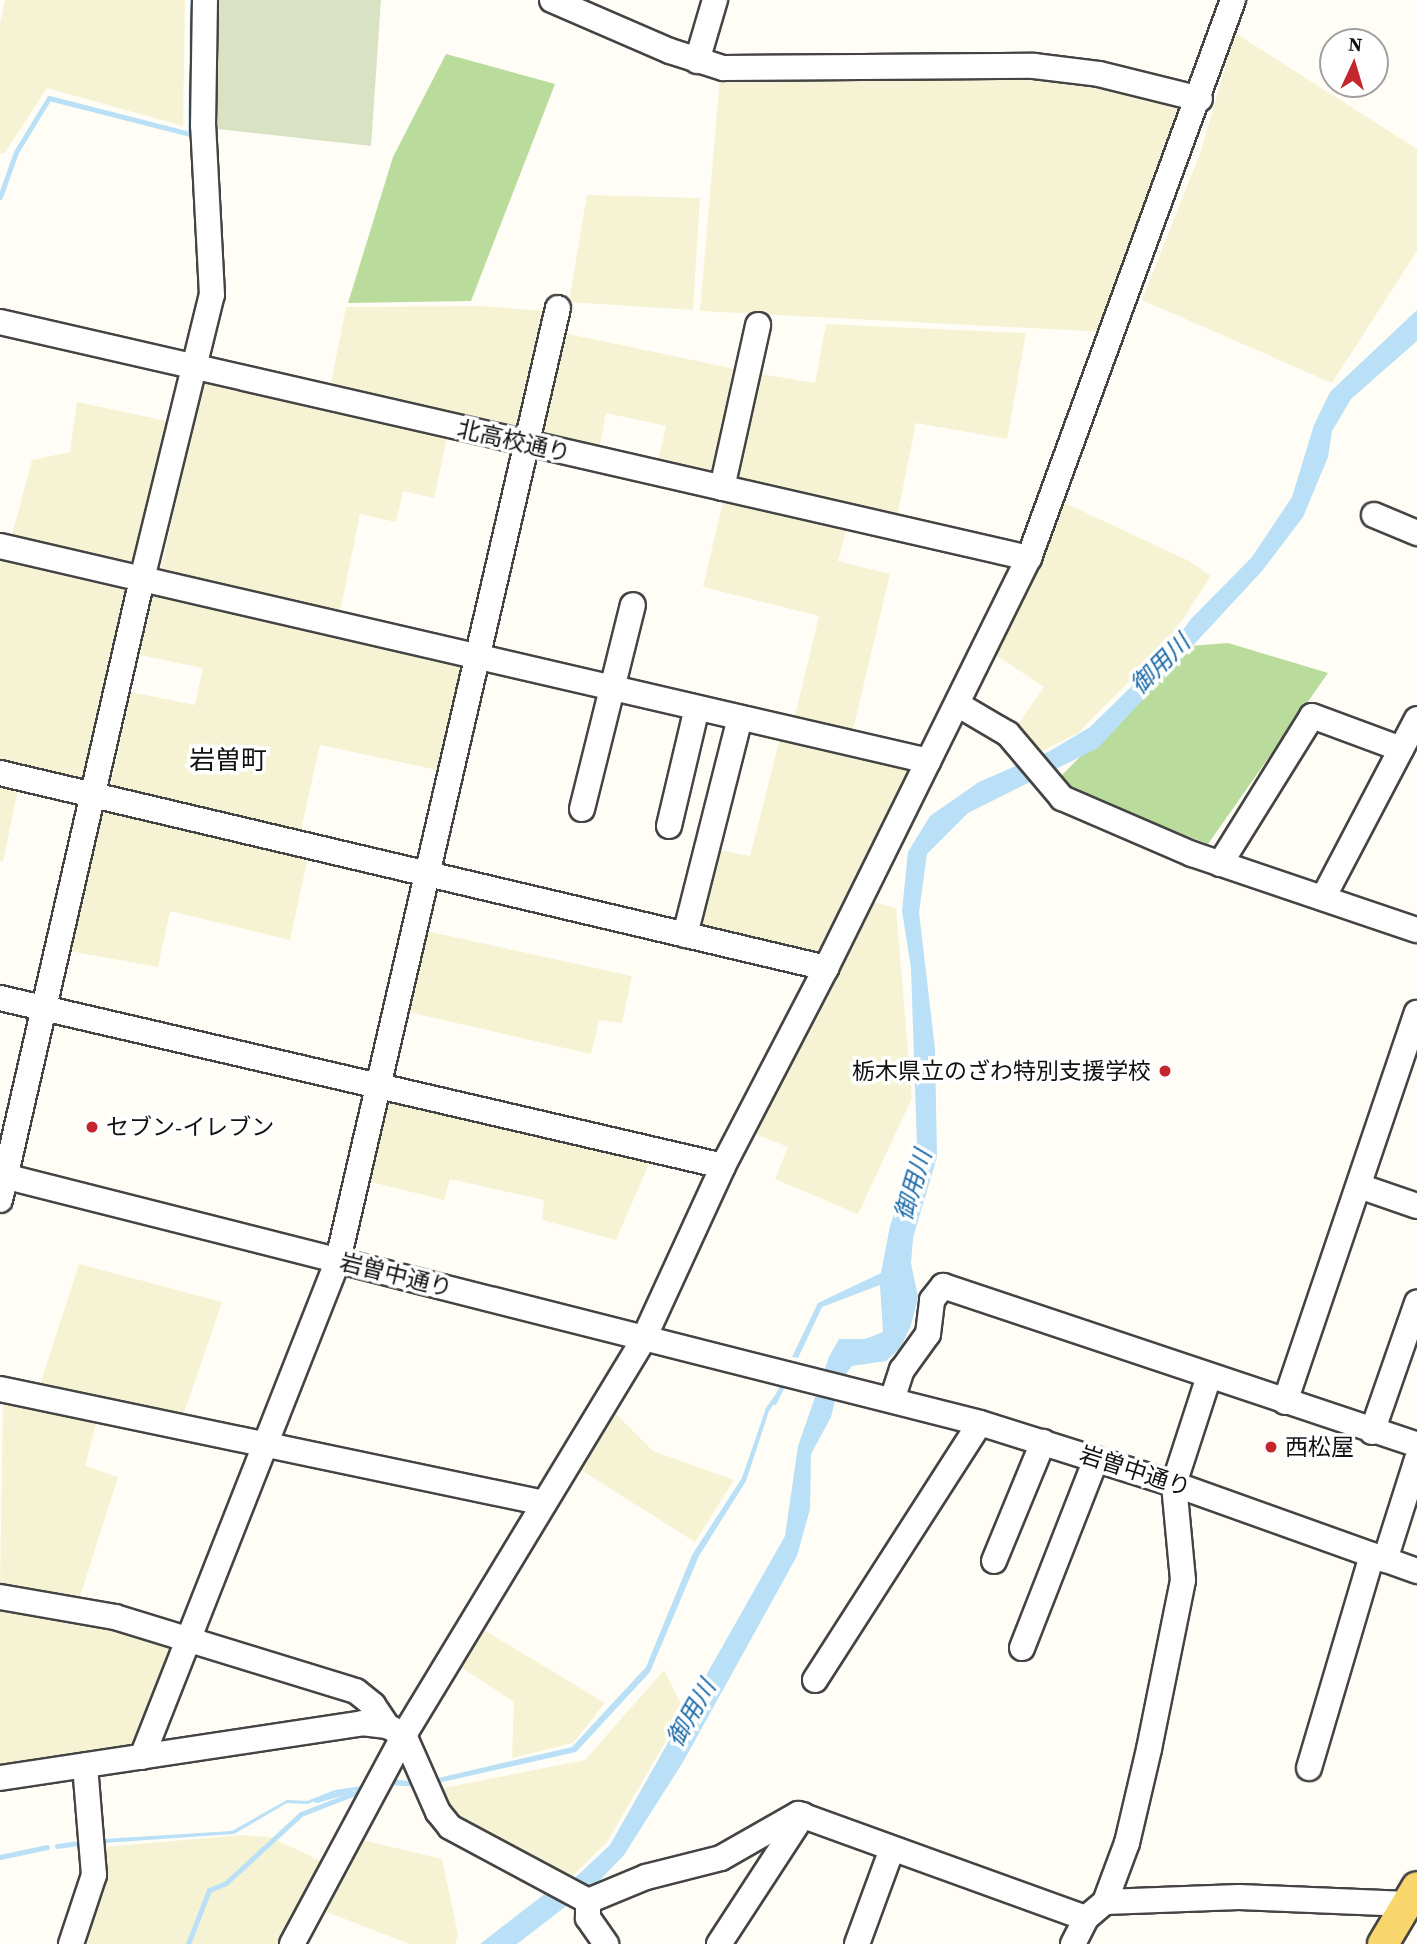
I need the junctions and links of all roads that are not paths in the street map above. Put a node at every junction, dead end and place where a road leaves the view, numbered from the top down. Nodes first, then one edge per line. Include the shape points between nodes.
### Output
1 (205, 0) edge
2 (552, 0) edge
3 (715, 0) edge
4 (1233, 0) edge
5 (697, 61) junction
6 (1200, 99) junction
7 (558, 308) dead end
8 (0, 322) edge
9 (758, 325) dead end
10 (194, 367) junction
11 (526, 444) junction
12 (722, 488) junction
13 (1374, 515) dead end
14 (1417, 533) edge
15 (0, 546) edge
16 (1029, 558) junction
17 (142, 579) junction
18 (633, 605) dead end
19 (477, 658) junction
20 (614, 689) junction
21 (957, 704) junction
22 (697, 708) junction
23 (740, 718) junction
24 (1417, 719) edge
25 (1401, 749) junction
26 (928, 761) junction
27 (0, 773) edge
28 (95, 795) junction
29 (582, 809) dead end
30 (669, 826) dead end
31 (1220, 864) junction
32 (426, 872) junction
33 (1323, 898) junction
34 (1417, 930) edge
35 (685, 934) junction
36 (826, 968) junction
37 (0, 998) edge
38 (46, 1009) junction
39 (1417, 1013) edge
40 (377, 1087) junction
41 (723, 1166) junction
42 (3, 1184) edge
43 (1359, 1186) junction
44 (1417, 1206) edge
45 (338, 1260) junction
46 (1417, 1303) edge
47 (644, 1338) junction
48 (1209, 1377) junction
49 (0, 1389) edge
50 (892, 1400) junction
51 (1285, 1402) junction
52 (980, 1423) junction
53 (1372, 1432) junction
54 (1043, 1442) junction
55 (266, 1443) junction
56 (1417, 1445) edge
57 (1096, 1459) junction
58 (1417, 1460) edge
59 (1174, 1484) junction
60 (544, 1503) junction
61 (1378, 1557) junction
62 (994, 1561) dead end
63 (1417, 1572) edge
64 (0, 1597) edge
65 (188, 1640) junction
66 (1022, 1648) dead end
67 (815, 1680) dead end
68 (396, 1731) junction
69 (142, 1757) junction
70 (85, 1765) junction
71 (1309, 1768) dead end
72 (0, 1778) edge
73 (803, 1815) junction
74 (892, 1849) junction
75 (1412, 1896) edge
76 (588, 1901) junction
77 (1105, 1902) junction
78 (1086, 1918) junction
79 (71, 1944) edge
80 (292, 1944) edge
81 (606, 1944) edge
82 (719, 1944) edge
83 (857, 1944) edge
84 (1073, 1944) edge
85 (1383, 1944) edge

1 - 10 street via 203,126 212,295
2 - 5 street
3 - 5 street
4 - 6 street
5 - 6 street via 723,68 1034,66 1099,74
6 - 16 street
7 - 11 street
8 - 10 street, 北高校通り
9 - 12 street
10 - 11 street, 北高校通り
10 - 17 street
11 - 12 street, 北高校通り
11 - 19 street
12 - 16 street, 北高校通り
13 - 14 street
15 - 17 street
16 - 21 street
17 - 19 street
17 - 28 street
18 - 20 street
19 - 20 street
19 - 32 street
20 - 22 street
20 - 29 street
21 - 26 street
21 - 31 street via 1008,734 1062,797
22 - 23 street
22 - 30 street
23 - 26 street
23 - 35 street
24 - 25 street
25 - 31 street via 1312,716
25 - 33 street
26 - 36 street
27 - 28 street
28 - 32 street
28 - 38 street
31 - 33 street
32 - 35 street
32 - 40 street
33 - 34 street
35 - 36 street
36 - 41 street
37 - 38 street
38 - 40 street
38 - 42 street
39 - 43 street
40 - 41 street
40 - 45 street
41 - 47 street
42 - 45 street, 岩曽中通り
43 - 44 street
43 - 51 street
45 - 47 street, 岩曽中通り
45 - 55 street
46 - 53 street
47 - 50 street, 岩曽中通り
47 - 60 street
48 - 50 street via 943,1286 932,1300 928,1334 902,1370
48 - 51 street
48 - 59 street
49 - 55 street
50 - 52 street, 岩曽中通り
51 - 53 street
52 - 54 street, 岩曽中通り
52 - 67 street
53 - 56 street
54 - 57 street, 岩曽中通り
54 - 62 street
55 - 60 street
55 - 65 street
57 - 59 street, 岩曽中通り
57 - 66 street
58 - 61 street
59 - 61 street, 岩曽中通り
59 - 77 street via 1183,1580 1178,1619 1127,1843
60 - 68 street
61 - 63 street, 岩曽中通り
61 - 71 street
64 - 65 street via 115,1617
65 - 68 street via 356,1691
65 - 69 street
68 - 69 street via 362,1723
68 - 76 street via 450,1827
68 - 80 street
69 - 70 street
70 - 72 street
70 - 79 street via 94,1875
73 - 74 street
73 - 76 street via 785,1818 721,1858 646,1877
73 - 82 street
74 - 78 street
74 - 83 street
75 - 77 street
75 - 85 main road
76 - 81 street via 589,1918
77 - 78 street
78 - 84 street

